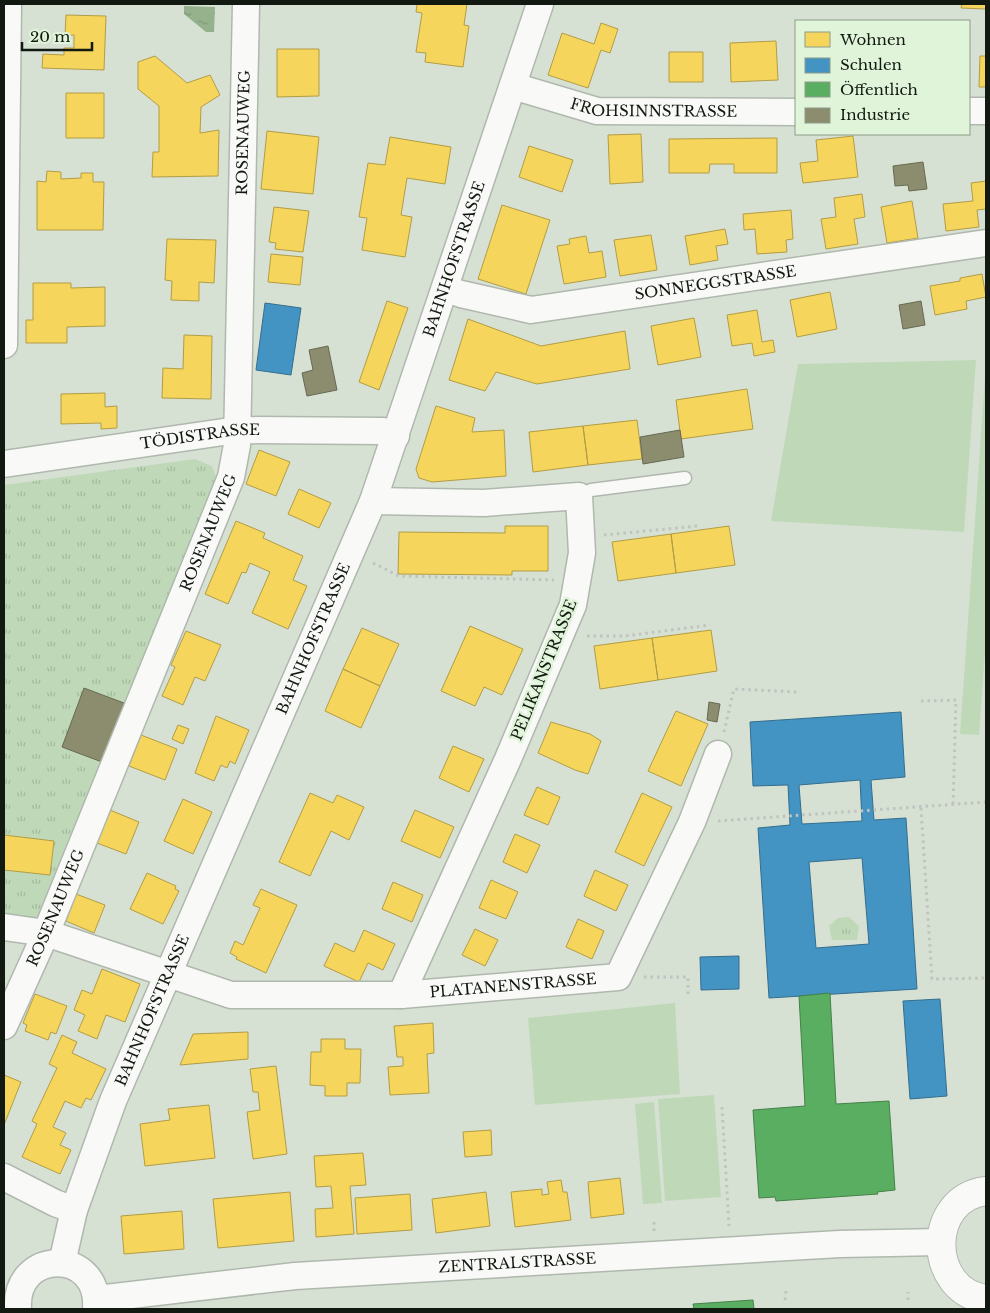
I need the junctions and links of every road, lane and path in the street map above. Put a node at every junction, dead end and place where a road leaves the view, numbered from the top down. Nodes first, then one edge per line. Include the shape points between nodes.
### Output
1 (8, 4) edge
2 (246, 4) edge
3 (540, 4) edge
4 (513, 86) junction
5 (970, 111) edge
6 (986, 111) edge
7 (795, 112) edge
8 (986, 243) edge
9 (446, 289) junction
10 (4, 345) edge
11 (237, 430) junction
12 (396, 436) junction
13 (4, 464) edge
14 (685, 478) dead end
15 (579, 496) junction
16 (373, 501) junction
17 (698, 526) dead end
18 (581, 537) junction
19 (367, 561) dead end
20 (577, 583) junction
21 (710, 625) dead end
22 (562, 632) junction
23 (797, 692) dead end
24 (920, 701) dead end
25 (718, 754) joint
26 (986, 802) edge
27 (953, 806) junction
28 (921, 808) junction
29 (692, 822) junction
30 (4, 927) edge
31 (46, 933) junction
32 (169, 974) junction
33 (618, 977) junction
34 (986, 978) edge
35 (402, 995) junction
36 (688, 995) dead end
37 (4, 1026) edge
38 (722, 1107) dead end
39 (4, 1177) edge
40 (986, 1191) edge
41 (74, 1210) junction
42 (940, 1242) junction
43 (730, 1251) junction
44 (62, 1263) junction
45 (786, 1291) dead end
46 (908, 1292) dead end
47 (986, 1299) edge
48 (786, 1300) dead end
49 (908, 1300) dead end
50 (13, 1303) edge
51 (96, 1304) edge

1 - 10 street
2 - 11 street, ROSENAUWEG
3 - 4 street, BAHNHOFSTRASSE
4 - 7 street, FROHSINNSTRASSE via 597,111
4 - 9 street, BAHNHOFSTRASSE
5 - 6 street
8 - 9 street, SONNEGGSTRASSE via 531,310
9 - 12 street, BAHNHOFSTRASSE
11 - 12 street, TÖDISTRASSE via 383,431
11 - 13 street, TÖDISTRASSE
11 - 31 street, ROSENAUWEG via 231,478
12 - 16 street, BAHNHOFSTRASSE
14 - 15 lane via 592,490
15 - 16 street via 484,503
15 - 18 street, PELIKANSTRASSE
16 - 32 street, BAHNHOFSTRASSE
17 - 18 path
18 - 20 street, PELIKANSTRASSE
19 - 20 path via 399,576
20 - 22 street, PELIKANSTRASSE via 573,605
21 - 22 path via 626,636
22 - 35 street, PELIKANSTRASSE
23 - 25 path via 734,689
24 - 27 path via 956,700
25 - 29 street, PLATANENSTRASSE
26 - 27 path
27 - 28 path
28 - 29 path
28 - 34 path via 932,979
29 - 33 street, PLATANENSTRASSE
30 - 31 street, PLATANENSTRASSE
31 - 32 street, PLATANENSTRASSE
31 - 37 street, ROSENAUWEG
32 - 35 street, PLATANENSTRASSE via 231,995
32 - 41 street, BAHNHOFSTRASSE via 113,1101
33 - 35 street, PLATANENSTRASSE
33 - 36 path via 688,977
38 - 43 path
39 - 41 street
40 - 42 street via 967,1198 953,1209 944,1224
41 - 44 street, BAHNHOFSTRASSE
42 - 43 street, ZENTRALSTRASSE
42 - 47 street via 942,1260 950,1277 964,1290
43 - 51 street, ZENTRALSTRASSE via 295,1276
44 - 50 street via 37,1268 20,1287
44 - 51 street via 86,1275 94,1288
45 - 48 path
46 - 49 path

